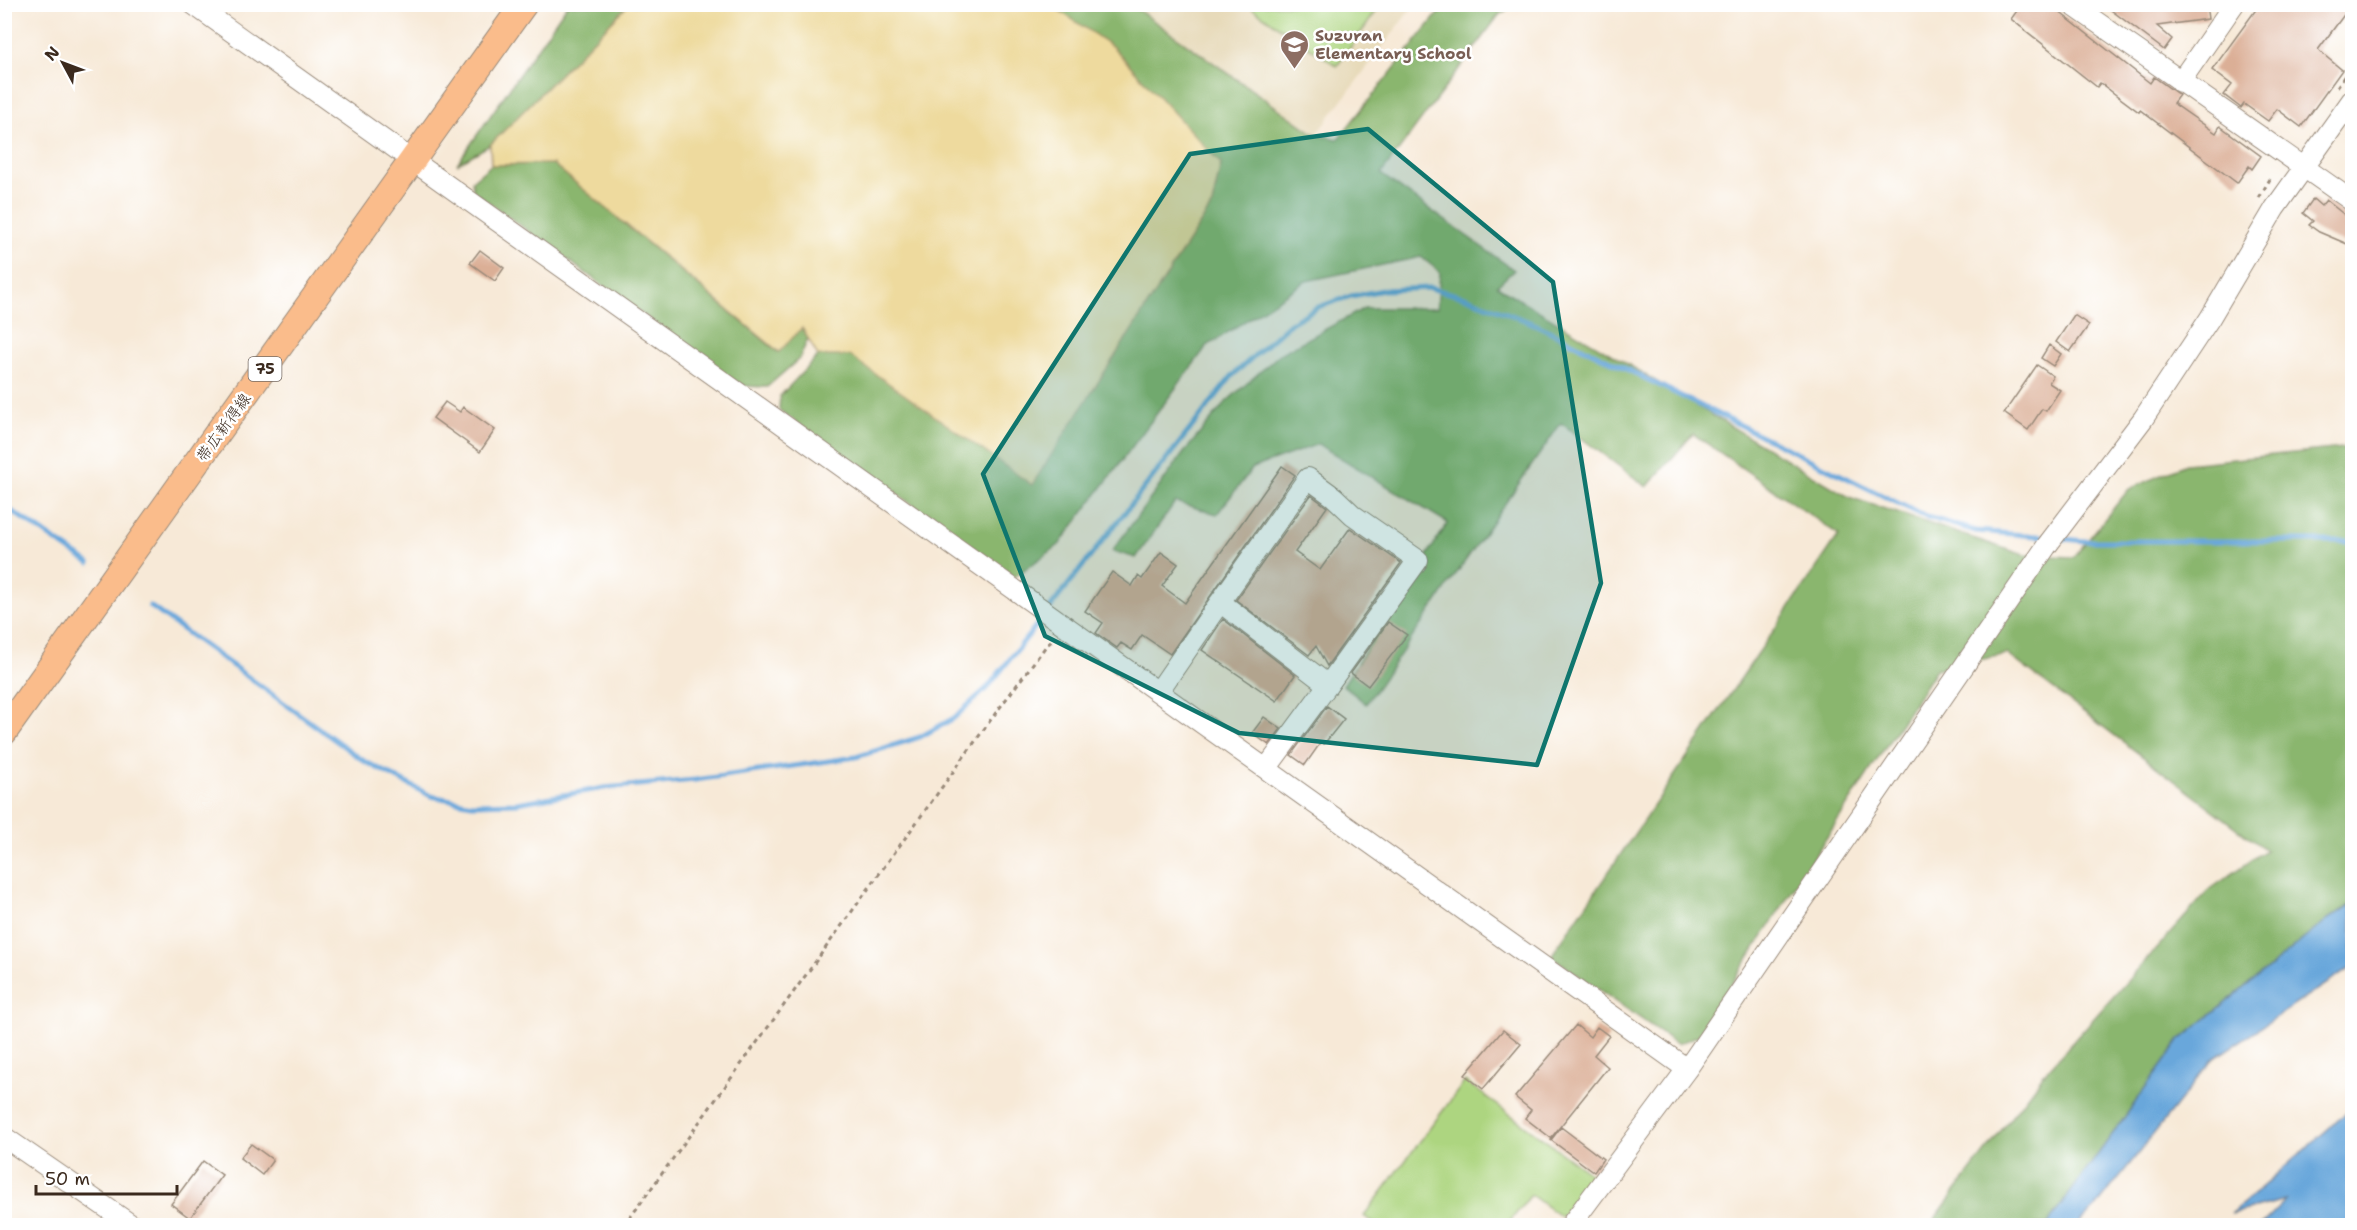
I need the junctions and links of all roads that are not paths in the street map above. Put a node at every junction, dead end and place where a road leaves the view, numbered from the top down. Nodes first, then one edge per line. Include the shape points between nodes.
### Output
1 (193, 4) edge
2 (524, 4) edge
3 (2071, 4) edge
4 (2234, 4) edge
5 (2180, 82) junction
6 (2352, 100) edge
7 (414, 161) junction
8 (2304, 168) junction
9 (2352, 201) edge
10 (1220, 602) junction
11 (1328, 685) junction
12 (1158, 692) junction
13 (4, 732) edge
14 (1266, 768) junction
15 (1687, 1069) junction
16 (4, 1137) edge
17 (133, 1226) edge
18 (1570, 1226) edge

1 - 7 street
2 - 7 main road, 帯広新得線 / 75
3 - 5 street
4 - 5 street
5 - 8 street
6 - 8 street
7 - 12 street
7 - 13 main road, 帯広新得線 / 75
8 - 9 street
8 - 15 street via 2142,419 2048,544
10 - 11 street
10 - 11 street via 1308,478 1334,496 1353,515 1418,561
10 - 12 street
11 - 14 street
12 - 14 street
14 - 15 street
15 - 18 street
16 - 17 street

